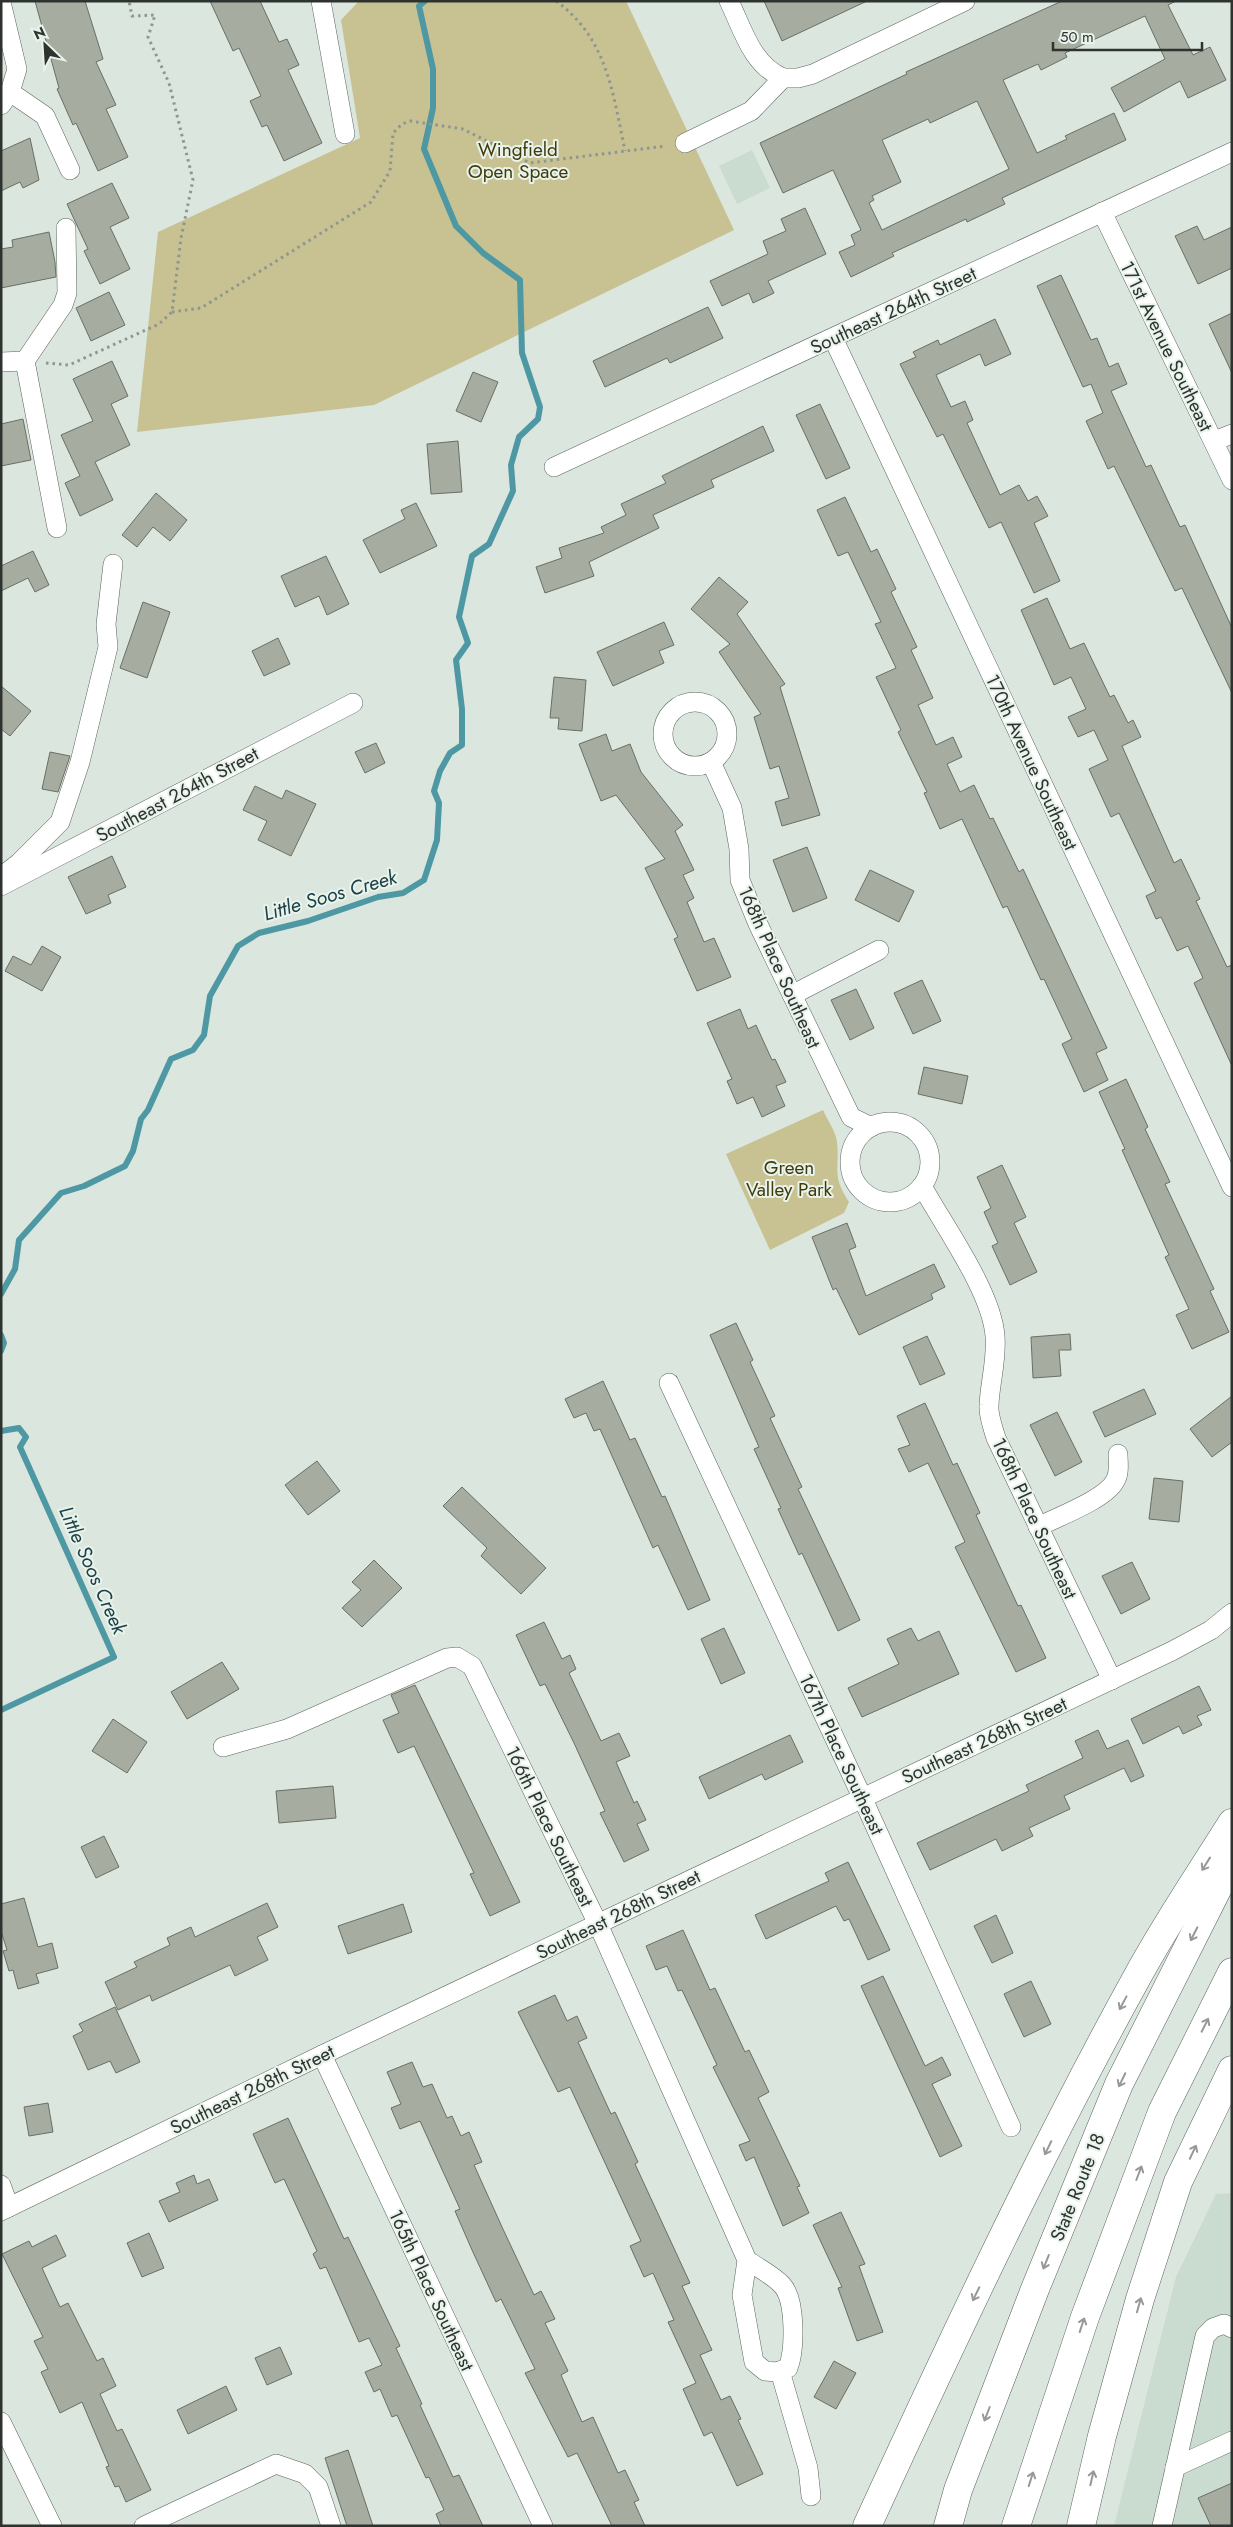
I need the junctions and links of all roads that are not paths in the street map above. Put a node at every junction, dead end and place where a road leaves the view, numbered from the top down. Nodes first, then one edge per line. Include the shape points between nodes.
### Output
1 (321, 1) edge
2 (729, 1) edge
3 (965, 1) edge
4 (1, 2) edge
5 (783, 78) junction
6 (6, 98) edge
7 (345, 134) dead end
8 (685, 143) road end
9 (1232, 152) edge
10 (70, 170) dead end
11 (1102, 212) junction
12 (66, 228) dead end
13 (832, 338) junction
14 (1, 362) edge
15 (25, 362) junction
16 (1232, 434) edge
17 (1214, 441) junction
18 (554, 467) dead end
19 (1232, 480) edge
20 (57, 528) dead end
21 (113, 564) dead end
22 (353, 703) dead end
23 (711, 762) dead end
24 (1, 877) edge
25 (1, 886) edge
26 (879, 950) dead end
27 (792, 995) junction
28 (871, 1127) junction
29 (922, 1186) junction
30 (1232, 1187) edge
31 (669, 1383) dead end
32 (1118, 1454) dead end
33 (1038, 1527) junction
34 (1232, 1614) edge
35 (1112, 1680) junction
36 (223, 1747) dead end
37 (862, 1797) junction
38 (1232, 1822) edge
39 (1232, 1860) edge
40 (598, 1924) junction
41 (1232, 1972) edge
42 (322, 2055) junction
43 (1232, 2070) edge
44 (1011, 2127) dead end
45 (1, 2185) edge
46 (5, 2209) edge
47 (747, 2260) junction
48 (1232, 2328) edge
49 (780, 2371) junction
50 (1, 2422) edge
51 (1232, 2441) edge
52 (6, 2442) edge
53 (1176, 2467) junction
54 (811, 2496) dead end
55 (52, 2526) edge
56 (144, 2526) edge
57 (331, 2526) edge
58 (543, 2526) edge
59 (867, 2526) edge
60 (948, 2526) edge
61 (1016, 2526) edge
62 (1081, 2526) edge
63 (1162, 2526) edge

1 - 7 street
2 - 5 street via 756,58 773,74
3 - 5 street via 813,74
4 - 6 street via 17,69
5 - 8 street via 750,111
6 - 10 street via 45,116
9 - 11 street, Southeast 264th Street
11 - 13 street, Southeast 264th Street
11 - 17 street, 171st Avenue Southeast
12 - 15 street via 67,293 63,305
13 - 18 street, Southeast 264th Street
13 - 30 street, 170th Avenue Southeast
14 - 15 street
15 - 20 street
16 - 17 street
17 - 19 street, 171st Avenue Southeast
21 - 24 street via 106,624 108,647 80,762 60,822
22 - 25 street, Southeast 264th Street
23 - 27 street, 168th Place Southeast via 732,808 740,880
26 - 27 street
27 - 28 street, 168th Place Southeast via 851,1118
28 - 29 street via 898,1123 920,1136 930,1161
28 - 29 street via 861,1135 850,1158 851,1171 860,1188 875,1199 888,1202 900,1201
29 - 33 street, 168th Place Southeast via 980,1287 992,1320 994,1376 988,1406 996,1438
31 - 37 street, 167th Place Southeast
32 - 33 street via 1119,1468 1108,1489
33 - 35 street, 168th Place Southeast
34 - 35 street, Southeast 268th Street via 1211,1630
35 - 37 street, Southeast 268th Street
36 - 40 street, 166th Place Southeast via 287,1729 447,1658 456,1657 472,1666
37 - 40 street, Southeast 268th Street
37 - 44 street, 167th Place Southeast
38 -> 59 highway via 1137,1977 1069,2104
39 -> 60 highway, State Route 18 via 1119,2084 1035,2289 958,2490
40 - 42 street, Southeast 268th Street
40 - 47 street, 166th Place Southeast
61 -> 41 highway via 1085,2317 1162,2112
42 - 46 street, Southeast 268th Street
42 - 58 street, 165th Place Southeast
62 -> 43 highway via 1138,2308 1178,2182
45 - 46 street
47 - 49 street via 742,2295 754,2362 765,2371
47 - 49 street via 781,2284 789,2294 794,2347 788,2368
48 - 53 street via 1224,2324 1204,2336
49 - 54 street via 808,2468
50 - 52 street
51 - 53 street
52 - 55 street
53 - 63 street
56 - 57 street via 276,2464 305,2474 318,2487

